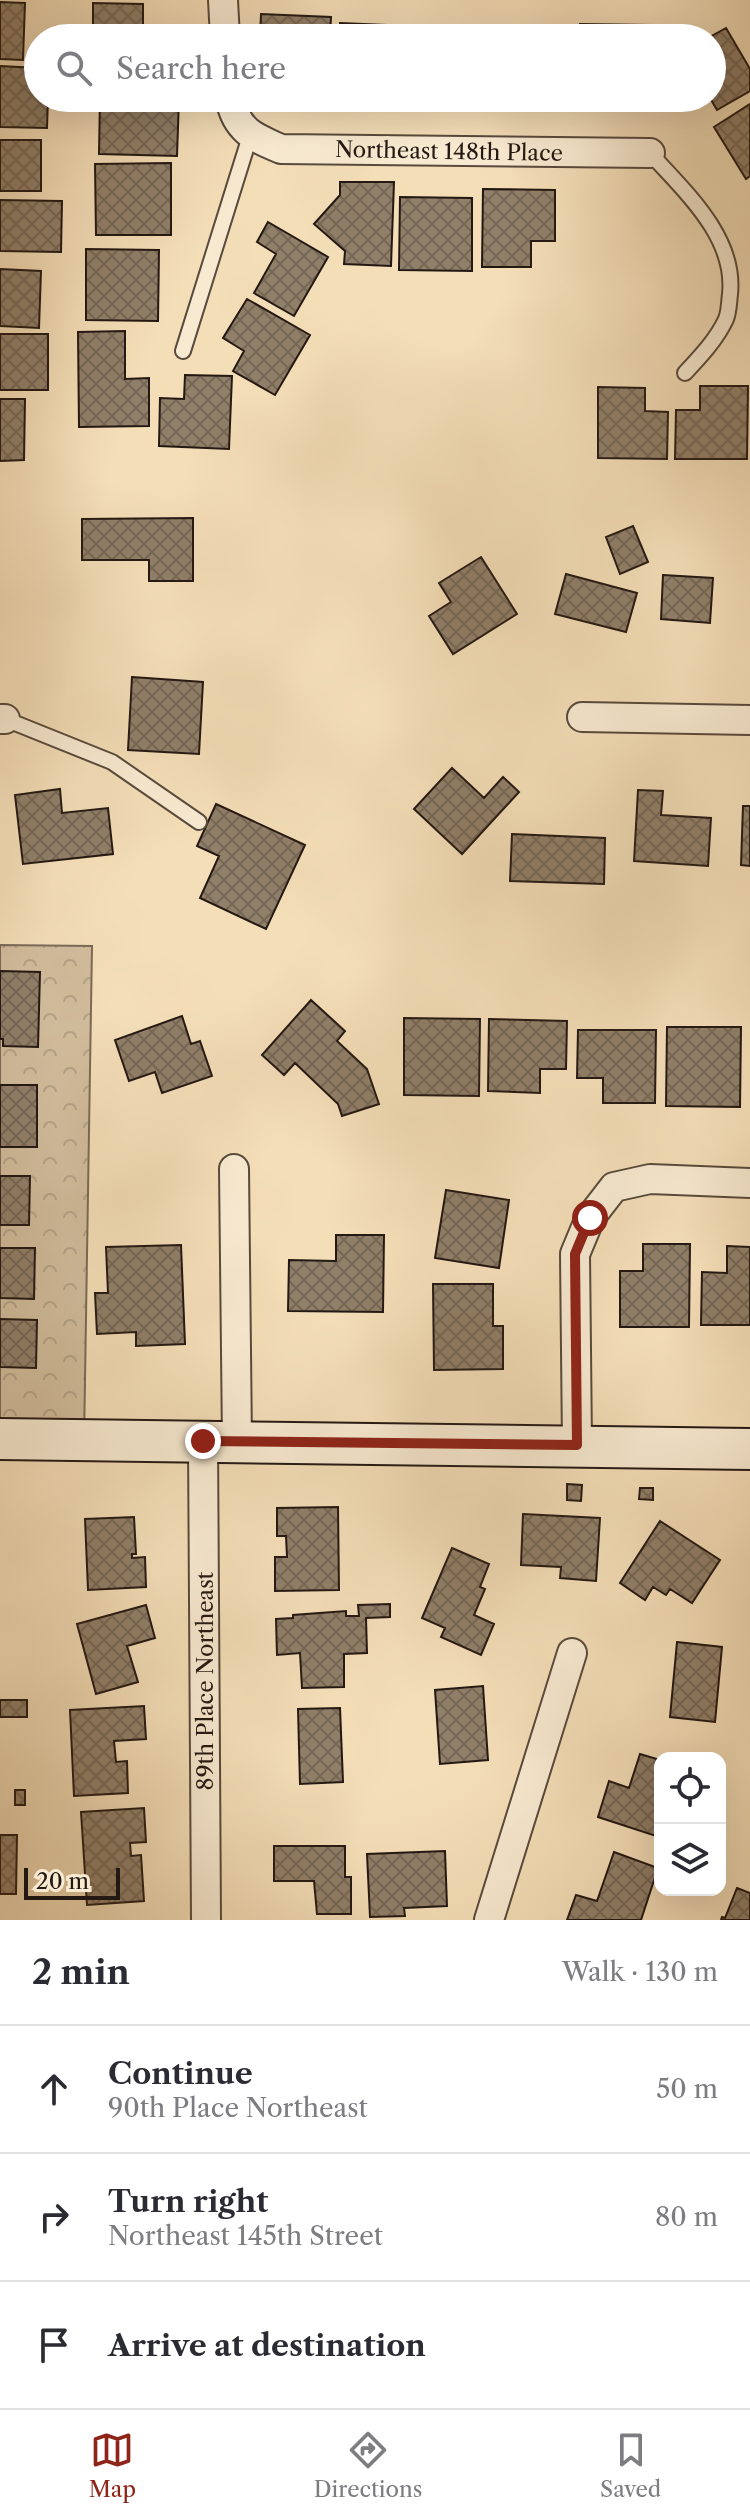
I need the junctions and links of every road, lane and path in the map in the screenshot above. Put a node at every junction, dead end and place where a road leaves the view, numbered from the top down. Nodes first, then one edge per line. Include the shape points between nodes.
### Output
1 (223, 0) edge
2 (224, 24) edge
3 (233, 112) edge
4 (250, 136) junction
5 (650, 153) joint
6 (183, 351) dead end
7 (685, 373) dead end
8 (582, 717) dead end
9 (2, 719) edge
10 (750, 720) edge
11 (199, 822) dead end
12 (234, 1169) dead end
13 (750, 1183) edge
14 (0, 1439) edge
15 (220, 1441) junction
16 (577, 1445) junction
17 (750, 1449) edge
18 (572, 1653) dead end
19 (206, 1920) edge
20 (489, 1920) edge

1 - 2 street
3 - 4 street
4 - 5 street, Northeast 148th Place via 281,149
4 - 6 lane
5 - 7 lane via 701,210 726,253 731,283 727,317
8 - 10 street
9 - 11 lane via 112,762
12 - 15 street, 89th Place Northeast
13 - 16 street via 650,1179 614,1187 590,1218 575,1254
14 - 15 street
15 - 16 street
15 - 19 street, 89th Place Northeast
16 - 17 street
18 - 20 street

